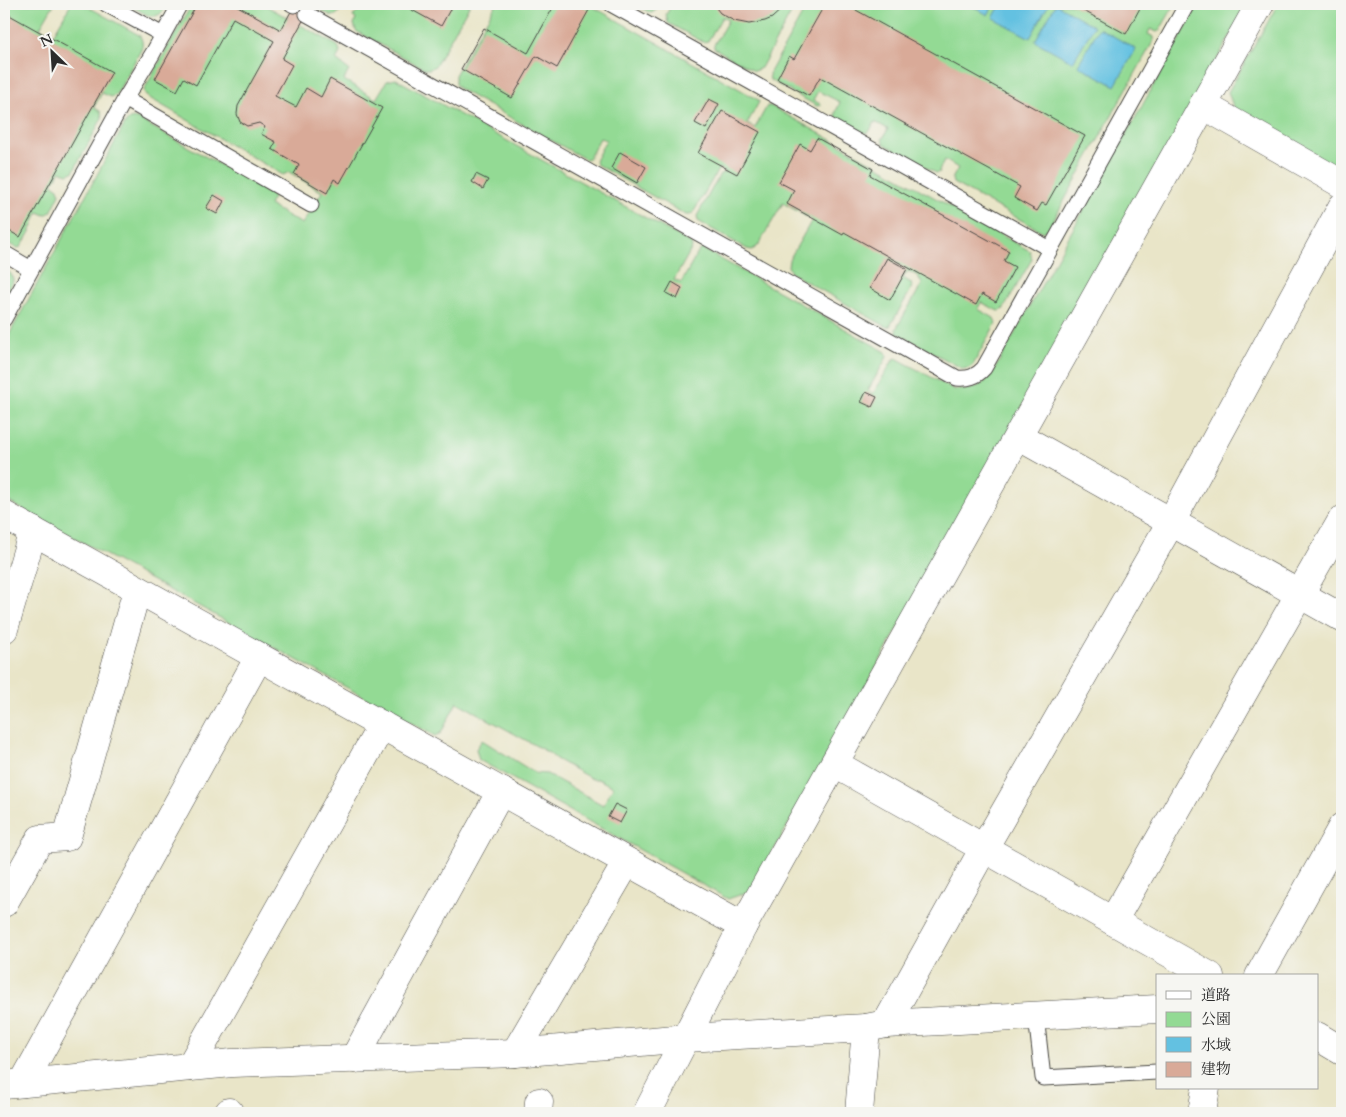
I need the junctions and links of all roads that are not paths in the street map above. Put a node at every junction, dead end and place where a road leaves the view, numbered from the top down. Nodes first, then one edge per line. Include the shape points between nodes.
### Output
1 (106, 4) edge
2 (180, 4) edge
3 (611, 4) edge
4 (1187, 4) edge
5 (1260, 4) edge
6 (298, 8) edge
7 (163, 35) junction
8 (125, 100) junction
9 (1203, 105) junction
10 (1342, 184) edge
11 (311, 205) dead end
12 (1342, 207) edge
13 (1050, 249) junction
14 (4, 254) edge
15 (31, 269) junction
16 (4, 319) edge
17 (1018, 436) junction
18 (4, 515) edge
19 (1342, 520) edge
20 (1171, 522) junction
21 (33, 531) junction
22 (138, 590) junction
23 (1300, 594) junction
24 (1342, 618) edge
25 (4, 629) edge
26 (259, 657) junction
27 (382, 725) junction
28 (835, 764) junction
29 (501, 791) junction
30 (1342, 827) edge
31 (984, 848) junction
32 (627, 862) junction
33 (4, 903) edge
34 (1113, 921) junction
35 (743, 926) junction
36 (1206, 974) edge
37 (1260, 974) edge
38 (1156, 1009) edge
39 (1036, 1016) junction
40 (876, 1026) junction
41 (1318, 1037) edge
42 (686, 1038) junction
43 (1342, 1051) edge
44 (515, 1053) junction
45 (354, 1059) junction
46 (190, 1067) junction
47 (1156, 1072) edge
48 (14, 1084) edge
49 (1206, 1090) edge
50 (648, 1113) edge
51 (859, 1113) edge
52 (1202, 1113) edge

1 - 7 lane
2 - 7 lane
3 - 13 lane
4 - 13 lane
5 - 9 street
6 - 13 lane via 957,378 972,377 984,368
7 - 8 lane
8 - 11 lane
8 - 15 lane
9 - 10 street
9 - 17 street
12 - 20 street
14 - 15 lane
15 - 16 lane
17 - 20 street
17 - 28 street
18 - 21 street
19 - 23 street
20 - 23 street
20 - 31 street
21 - 22 street
21 - 25 street
22 - 26 street
22 - 33 street via 67,837 40,839
23 - 24 street
23 - 34 street
26 - 27 street
26 - 48 street
27 - 29 street
27 - 46 street
28 - 31 street
28 - 35 street
29 - 32 street
29 - 45 street
30 - 37 street
31 - 34 street
31 - 40 street
32 - 35 street
32 - 44 street
34 - 36 street
35 - 42 street
38 - 39 street
39 - 40 street
39 - 47 lane via 1043,1078
40 - 42 street
40 - 51 street
41 - 43 street
42 - 44 street
42 - 50 street
44 - 45 street
45 - 46 street
46 - 48 street
49 - 52 street

